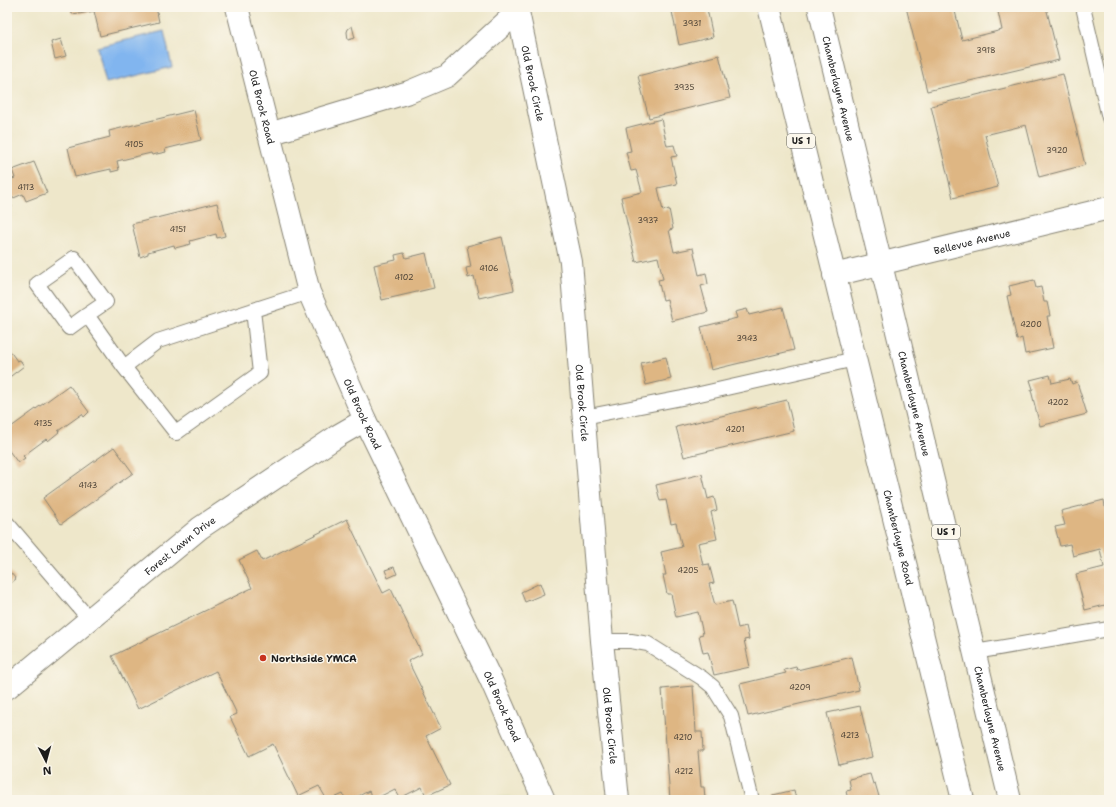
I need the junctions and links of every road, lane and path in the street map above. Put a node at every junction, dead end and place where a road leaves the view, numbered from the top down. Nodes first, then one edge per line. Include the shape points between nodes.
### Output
1 (236, 7) edge
2 (769, 7) edge
3 (819, 7) edge
4 (1084, 7) edge
5 (518, 9) edge
6 (1109, 118) edge
7 (269, 134) junction
8 (1109, 208) edge
9 (881, 264) junction
10 (834, 275) junction
11 (309, 292) junction
12 (253, 310) junction
13 (87, 315) junction
14 (855, 359) junction
15 (124, 368) junction
16 (584, 417) junction
17 (364, 420) junction
18 (7, 523) edge
19 (90, 620) junction
20 (1109, 629) edge
21 (602, 641) junction
22 (975, 652) junction
23 (7, 688) edge
24 (544, 800) edge
25 (618, 800) edge
26 (752, 800) edge
27 (963, 800) edge
28 (1010, 800) edge

1 - 7 street, Old Brook Road
2 - 10 street, US 1
3 - 9 street, Chamberlayne Avenue / US 1
4 - 6 lane
5 - 7 street, Old Brook Circle via 447,76 409,92
5 - 16 street, Old Brook Circle via 571,262
7 - 11 street, Old Brook Road
8 - 9 street, Bellevue Avenue
9 - 10 street, Bellevue Avenue
9 - 22 street, Chamberlayne Avenue / US 1
10 - 14 street, Chamberlayne Road / US 1
11 - 12 lane
11 - 17 street, Old Brook Road
12 - 15 lane via 158,341
12 - 15 lane via 260,373 176,433
13 - 13 lane via 69,328 37,284 74,258 106,302
13 - 15 lane
14 - 16 lane
14 - 27 street, Chamberlayne Road / US 1
16 - 21 street, Old Brook Circle
17 - 19 street, Forest Lawn Drive via 200,528
17 - 24 street, Old Brook Road via 491,680
18 - 19 lane
19 - 23 street, Forest Lawn Drive
20 - 22 lane
21 - 25 street, Old Brook Circle
21 - 26 lane via 648,644 702,678 713,688 731,716
22 - 28 street, Chamberlayne Avenue / US 1

